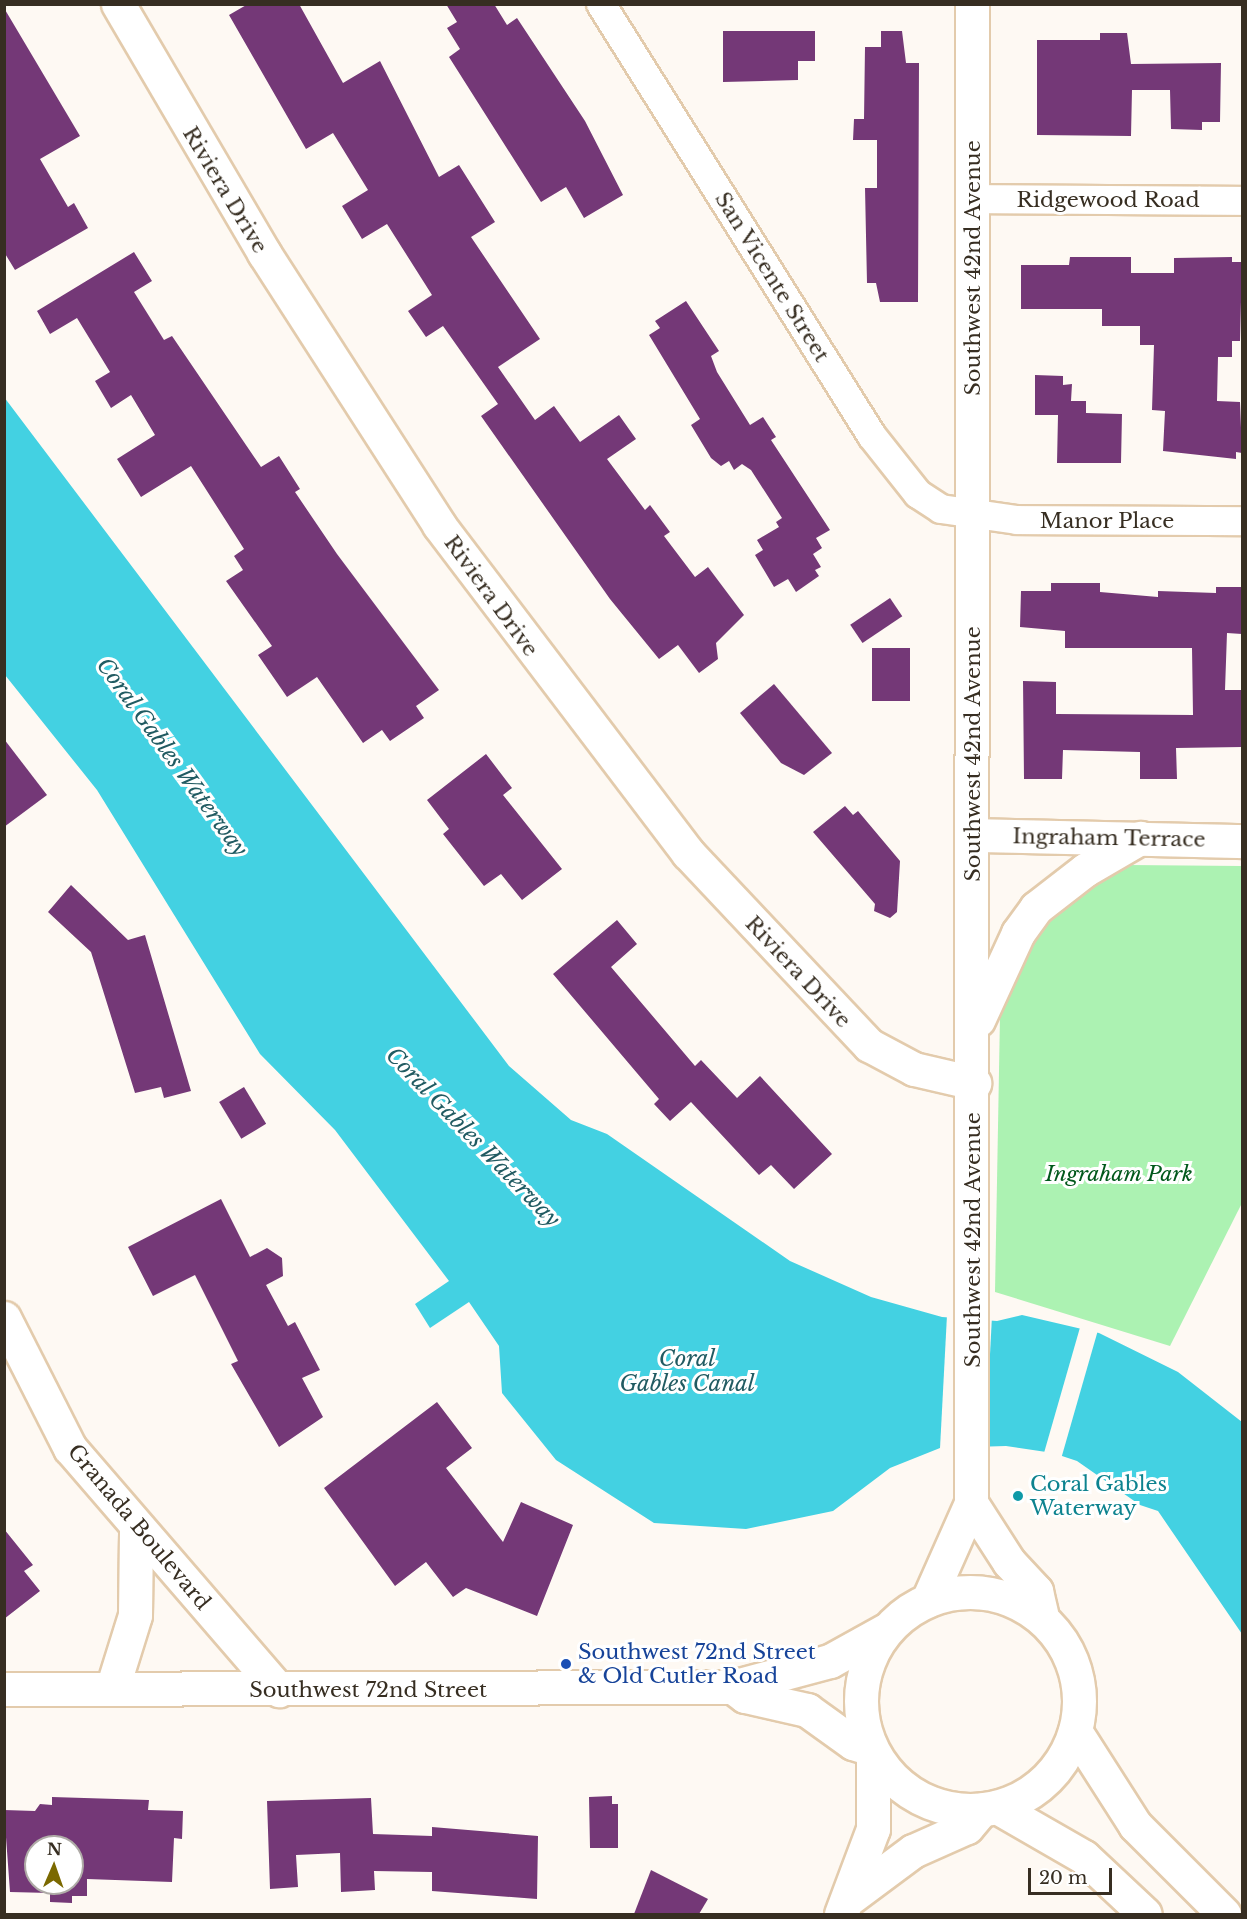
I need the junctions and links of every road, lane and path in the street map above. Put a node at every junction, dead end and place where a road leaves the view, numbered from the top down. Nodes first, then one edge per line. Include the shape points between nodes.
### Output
1 (118, 4) edge
2 (972, 4) edge
3 (602, 5) edge
4 (974, 200) junction
5 (1242, 201) edge
6 (972, 516) junction
7 (1242, 521) edge
8 (975, 836) junction
9 (1140, 838) junction
10 (1242, 841) edge
11 (974, 1027) junction
12 (974, 1083) junction
13 (4, 1318) edge
14 (971, 1503) junction
15 (136, 1531) junction
16 (928, 1600) junction
17 (1042, 1618) junction
18 (886, 1630) junction
19 (732, 1687) junction
20 (4, 1689) edge
21 (112, 1689) junction
22 (279, 1690) junction
23 (1075, 1731) junction
24 (872, 1751) junction
25 (989, 1808) junction
26 (846, 1906) edge
27 (1145, 1914) edge
28 (1224, 1914) edge

1 - 12 main road, Riviera Drive via 264,254 439,525 688,853 869,1045 914,1069
2 - 4 main road, Southwest 42nd Avenue
3 - 6 street, San Vicente Street via 882,450 927,502
4 - 5 street, Ridgewood Road
4 - 6 main road, Southwest 42nd Avenue
6 - 7 street, Manor Place
6 - 8 main road, Southwest 42nd Avenue
8 - 9 main road, Ingraham Terrace
8 - 11 main road, Southwest 42nd Avenue
9 - 10 main road, Ingraham Terrace
9 - 11 main road via 1076,876 1036,908 1014,940
11 - 12 main road, Southwest 42nd Avenue
12 - 14 main road, Southwest 42nd Avenue
13 - 15 main road, Granada Boulevard via 50,1416
14 - 16 main road, Southwest 42nd Avenue
14 - 17 main road via 1009,1562 1036,1591
15 - 21 main road via 136,1606
15 - 22 main road, Granada Boulevard
16 - 17 main road via 979,1592 1002,1596
16 - 18 main road, Southwest 72nd Street
17 - 23 main road via 1058,1635 1077,1677
18 - 19 main road, Southwest 72nd Street via 830,1661
18 - 24 main road via 868,1660 860,1694
19 - 22 main road, Southwest 72nd Street
19 - 24 main road, Southwest 72nd Street via 745,1696 807,1710
20 - 21 main road, Southwest 72nd Street
21 - 22 main road, Southwest 72nd Street
23 - 25 main road via 1044,1782
23 - 28 main road via 1131,1819
24 - 25 main road via 915,1796 936,1805
24 - 26 main road via 873,1829
25 - 26 main road via 967,1827 913,1851
25 - 27 main road via 1084,1857

